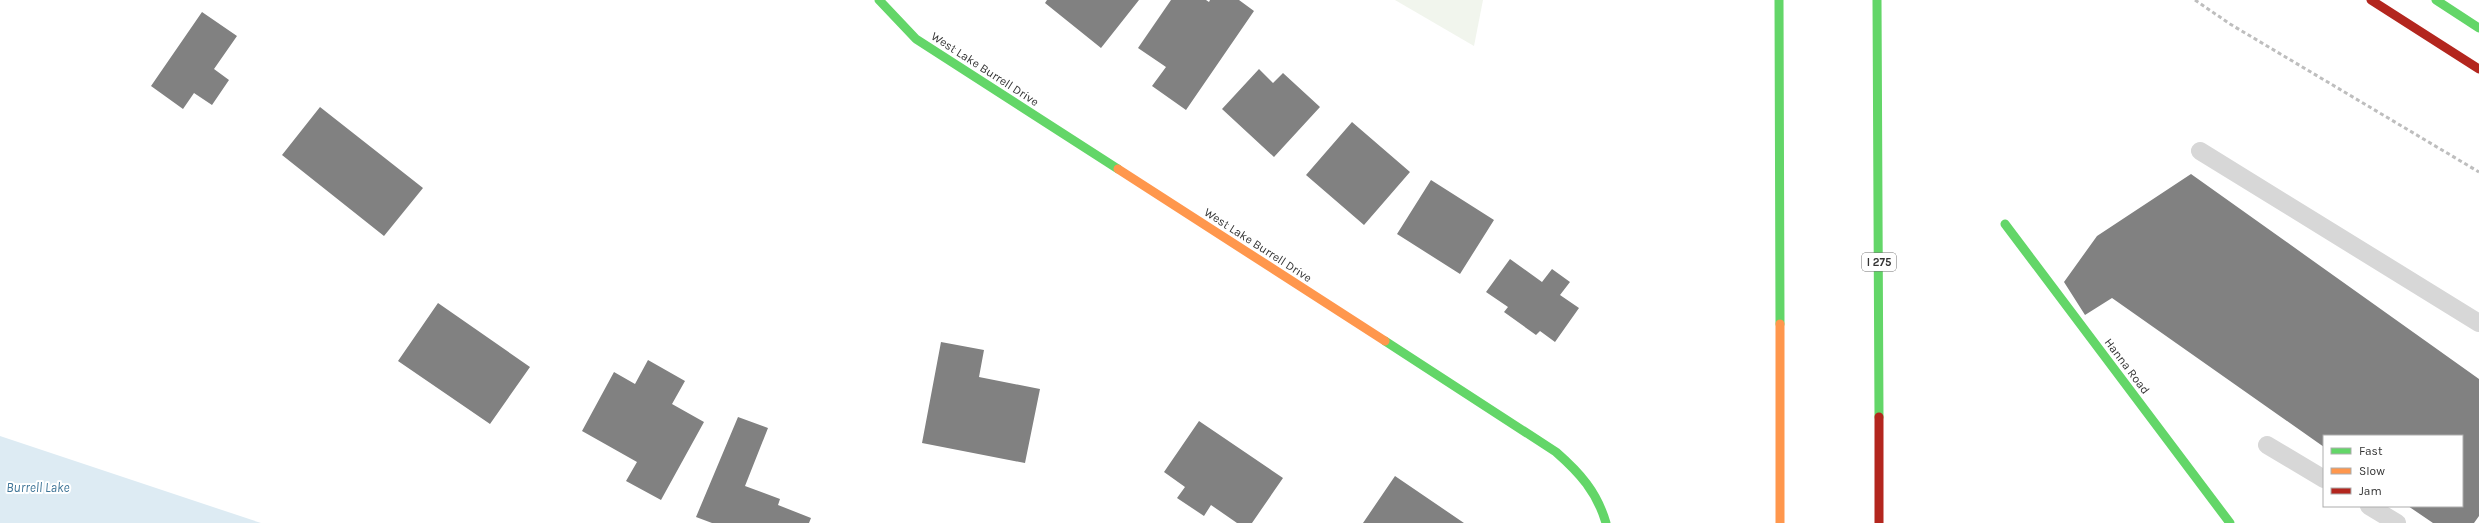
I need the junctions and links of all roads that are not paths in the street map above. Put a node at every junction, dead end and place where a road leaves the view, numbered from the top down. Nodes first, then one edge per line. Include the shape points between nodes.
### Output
1 (879, 0) edge
2 (1780, 0) edge
3 (1877, 0) edge
4 (2371, 0) edge
5 (2436, 0) edge
6 (2479, 28) edge
7 (2479, 69) edge
8 (2200, 151) dead end
9 (2005, 224) dead end
10 (2479, 323) edge
11 (2267, 445) dead end
12 (2323, 478) edge
13 (2370, 507) edge
14 (1606, 523) edge
15 (1780, 523) edge
16 (1879, 523) edge
17 (2230, 523) edge
18 (2397, 523) edge

1 - 14 main road, West Lake Burrell Drive via 916,39 1545,444 1580,472 1603,508
2 - 15 main road
3 - 16 main road, I 275
4 - 7 main road
5 - 6 main road
8 - 10 lane
9 - 17 main road, Hanna Road
11 - 12 lane
13 - 18 lane

